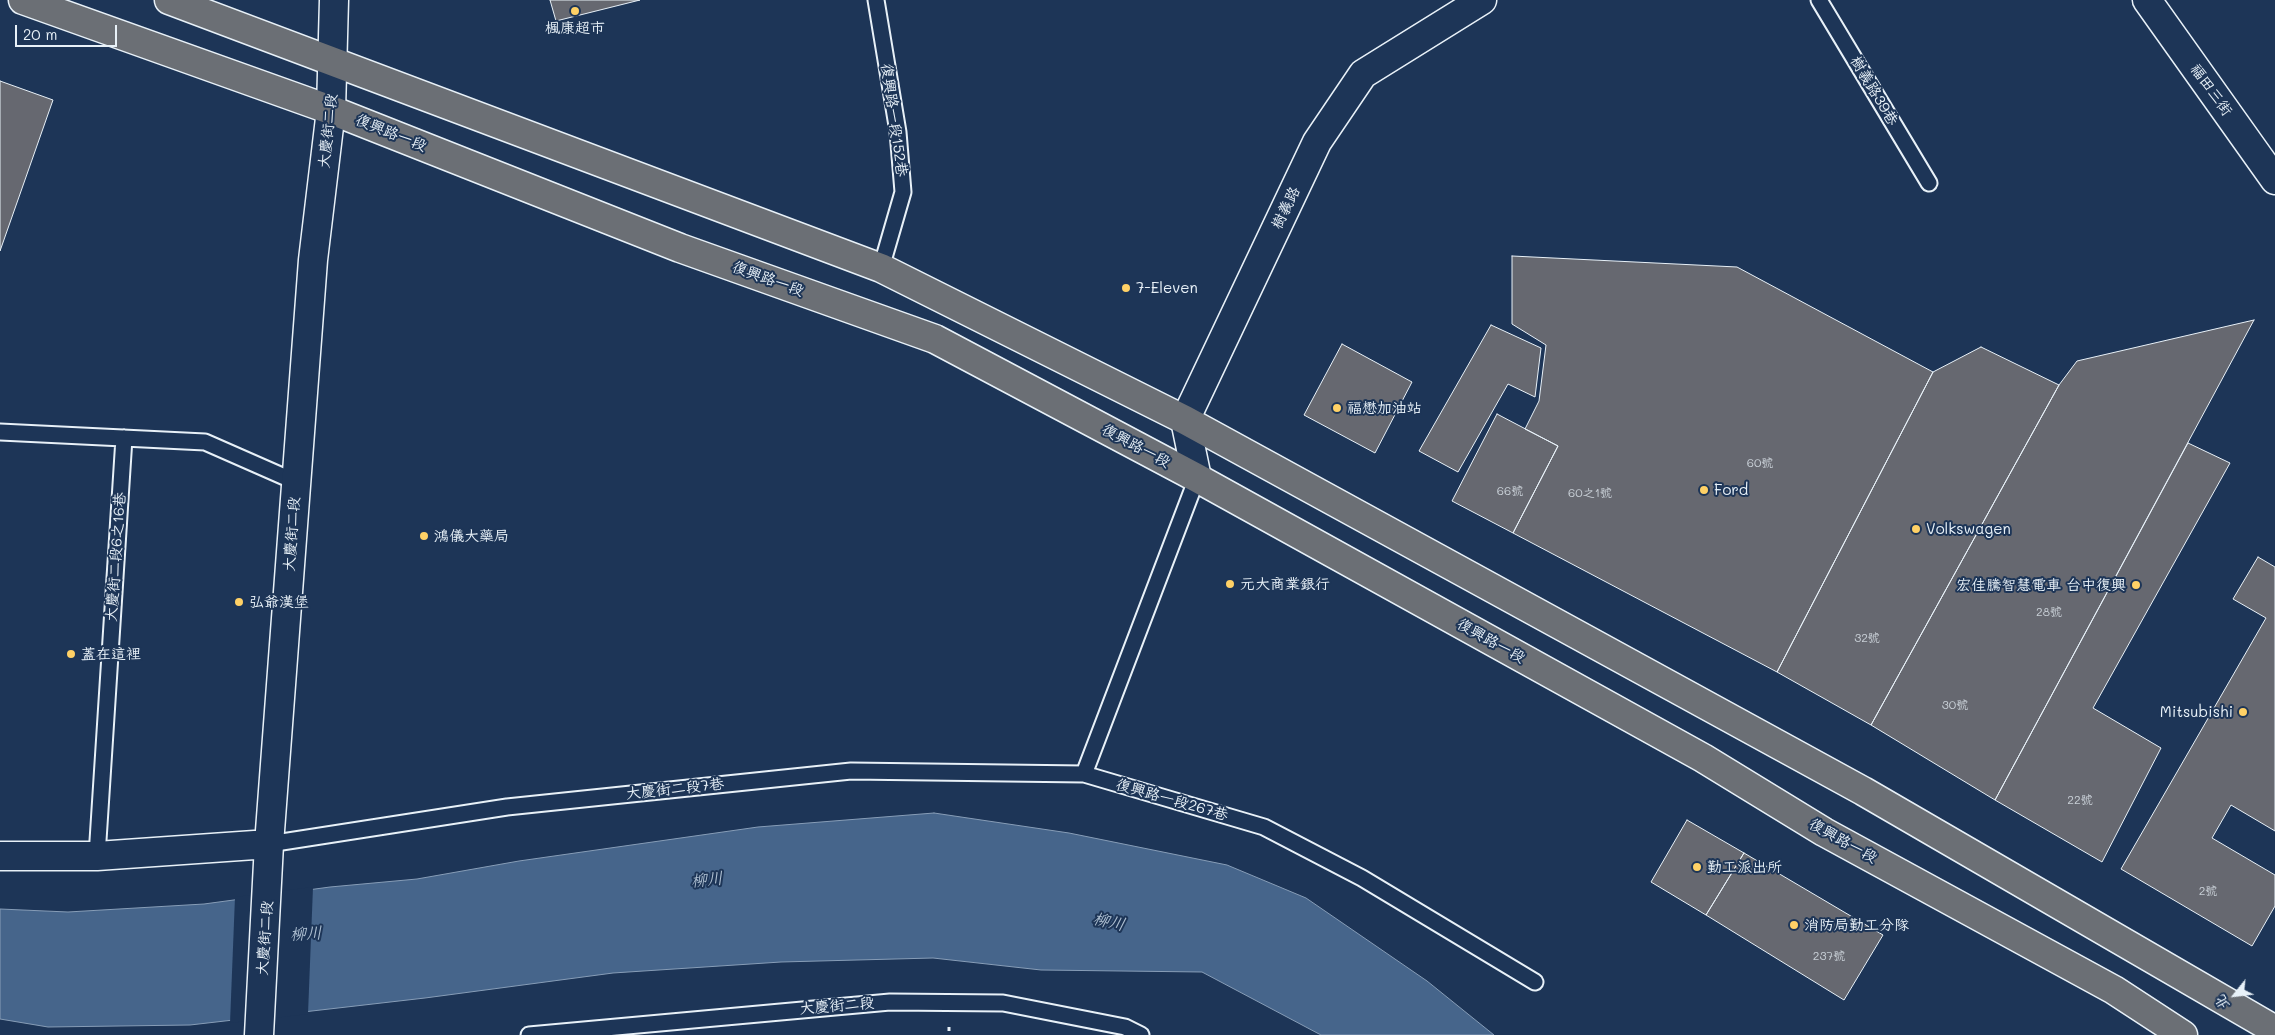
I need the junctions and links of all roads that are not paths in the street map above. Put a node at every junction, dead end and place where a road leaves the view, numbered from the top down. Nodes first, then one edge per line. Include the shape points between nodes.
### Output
1 (23, 0) edge
2 (169, 0) edge
3 (334, 0) edge
4 (876, 0) edge
5 (1482, 0) edge
6 (1819, 0) edge
7 (2147, 0) edge
8 (334, 64) junction
9 (331, 110) junction
10 (2275, 180) edge
11 (1929, 183) dead end
12 (881, 268) junction
13 (1185, 420) junction
14 (0, 432) edge
15 (124, 438) junction
16 (1197, 478) junction
17 (296, 482) junction
18 (1084, 774) junction
19 (270, 853) junction
20 (0, 856) edge
21 (97, 856) junction
22 (1536, 982) dead end
23 (2275, 1031) edge
24 (259, 1033) edge
25 (529, 1035) edge
26 (1142, 1035) edge
27 (2183, 1035) edge
28 (2271, 1035) edge

1 - 9 main road, 復興路一段
2 - 8 main road
3 - 8 street, 大慶街二段
4 - 12 lane, 復興路一段152巷 via 898,132 903,192
5 - 13 street, 樹義路 via 1363,74 1318,142
6 - 11 lane, 樹義路39巷
7 - 10 street, 福田三街
8 - 9 street, 大慶街二段
8 - 12 main road
9 - 16 main road, 復興路一段 via 680,248 934,339
9 - 17 street, 大慶街二段 via 313,260
12 - 13 main road
13 - 16 street
13 - 23 main road via 1862,791
14 - 15 lane
15 - 17 lane via 206,442
15 - 21 lane, 大慶街二段6之16巷
16 - 18 lane
16 - 27 main road, 復興路一段 via 1703,758 1824,832 2114,990
17 - 19 street, 大慶街二段
18 - 19 lane, 大慶街二段7巷 via 850,771 507,807
18 - 22 lane, 復興路一段267巷 via 1264,827 1362,878
19 - 21 street
19 - 24 street, 大慶街二段
20 - 21 street
23 - 28 street
25 - 26 lane, 大慶街二段 via 890,1002 1003,1003 1125,1027

